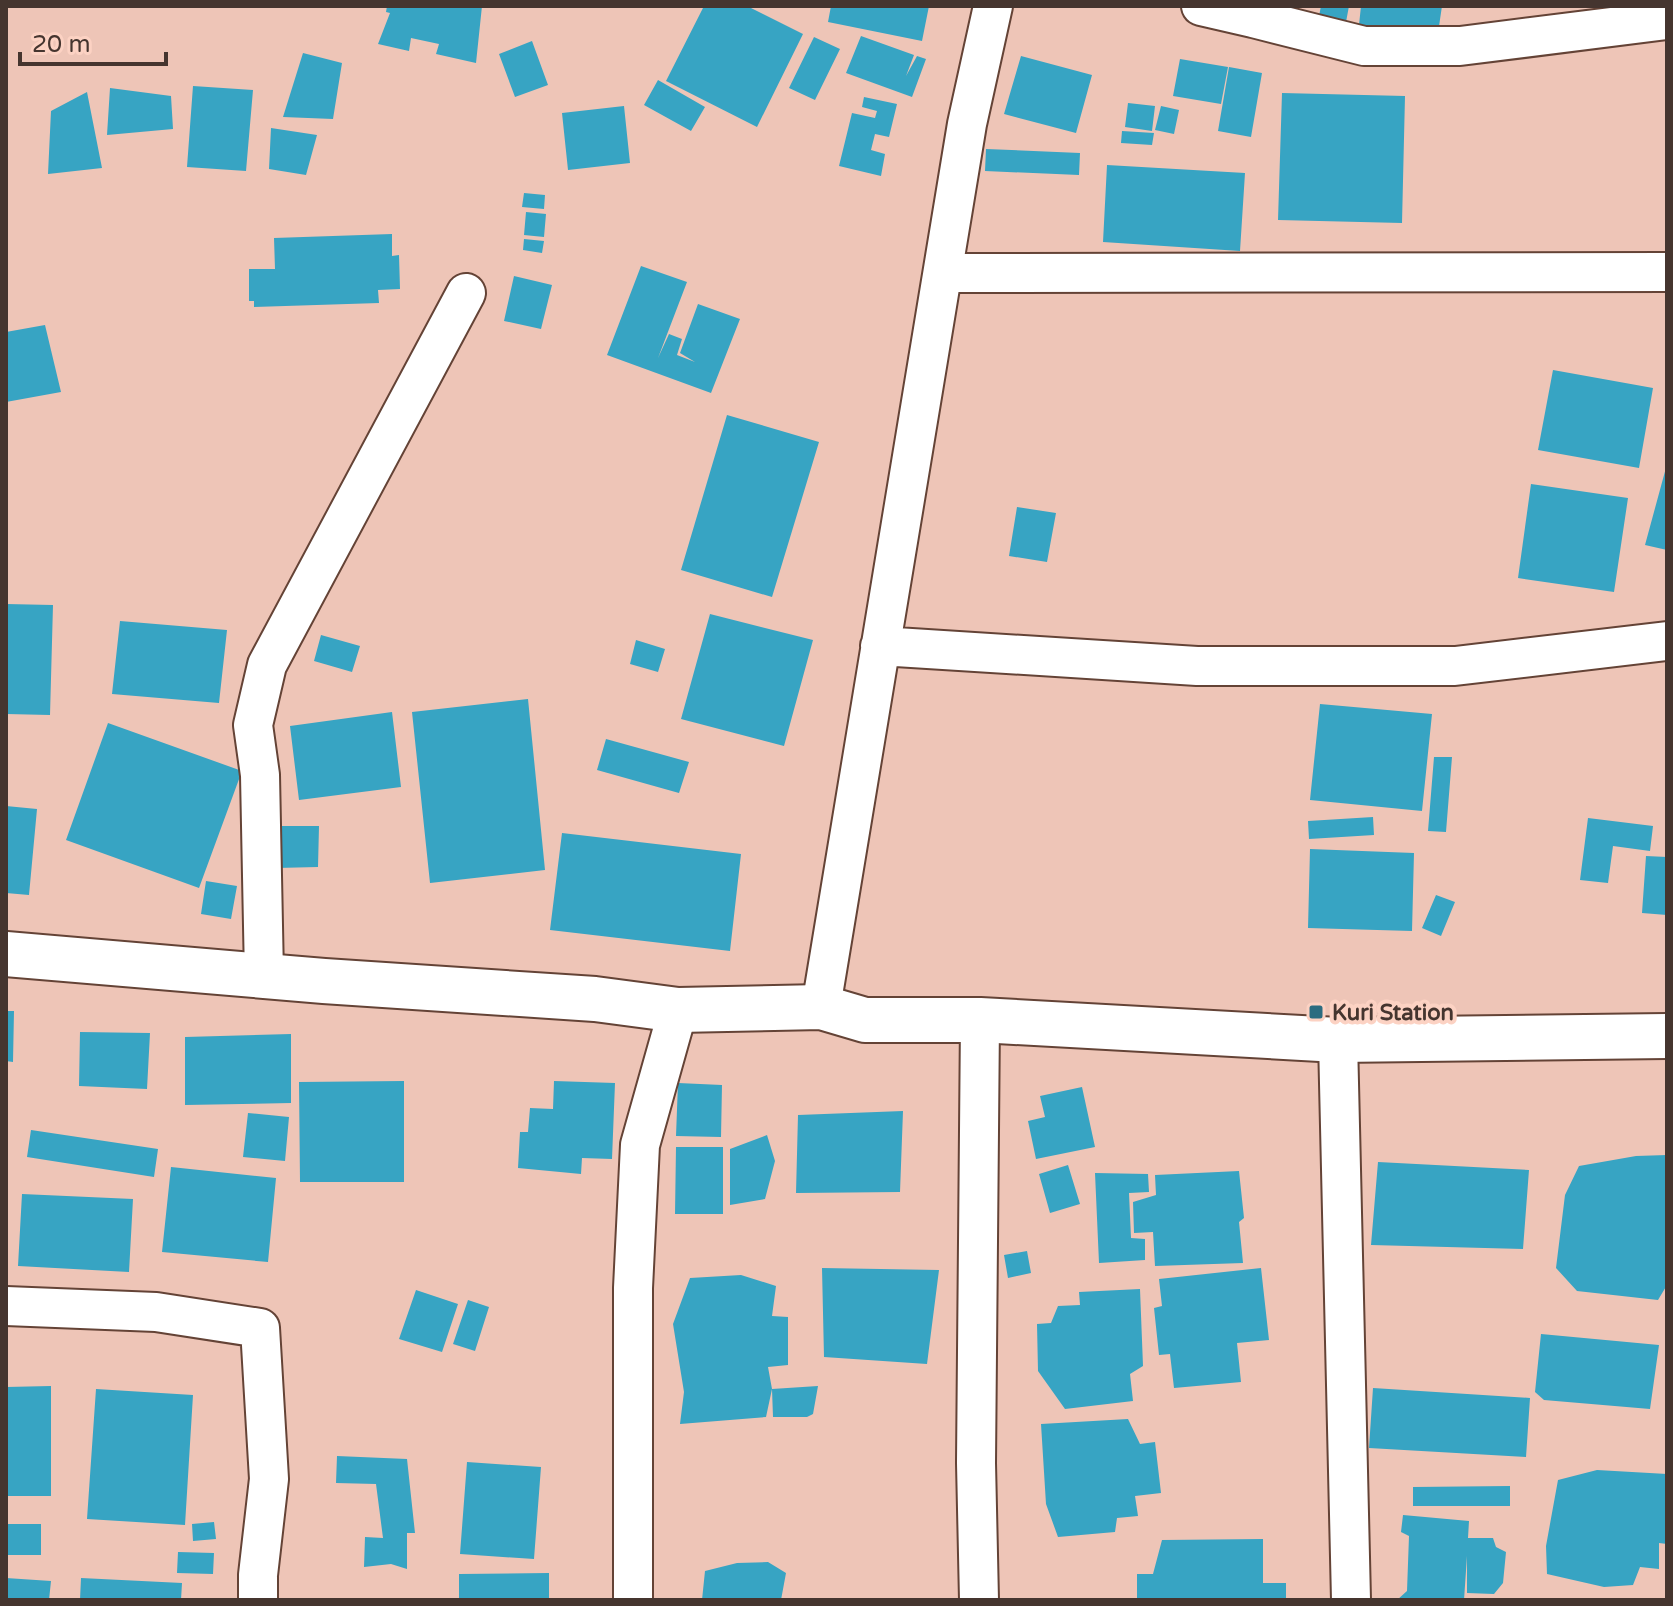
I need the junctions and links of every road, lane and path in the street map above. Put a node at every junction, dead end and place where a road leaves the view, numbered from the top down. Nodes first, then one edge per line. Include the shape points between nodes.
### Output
1 (993, 6) edge
2 (1201, 6) edge
3 (1261, 12) edge
4 (1667, 20) edge
5 (1667, 272) edge
6 (943, 273) junction
7 (466, 293) dead end
8 (1667, 641) edge
9 (880, 646) junction
10 (6, 954) edge
11 (264, 976) junction
12 (821, 1007) junction
13 (678, 1010) junction
14 (980, 1020) junction
15 (1667, 1036) edge
16 (1338, 1040) junction
17 (6, 1306) edge
18 (258, 1600) edge
19 (633, 1600) edge
20 (979, 1600) edge
21 (1351, 1600) edge

1 - 6 street
2 - 3 street
3 - 4 street via 1364,46 1460,46
5 - 6 street
6 - 9 street
7 - 11 street via 267,665 253,725 260,775
8 - 9 street via 1455,666 1197,666
9 - 12 street
10 - 11 main road
11 - 13 main road via 595,999
12 - 13 main road
12 - 14 main road via 865,1020
13 - 19 street via 640,1145 633,1288
14 - 16 main road
14 - 20 street
15 - 16 main road
16 - 21 street
17 - 18 street via 156,1312 260,1328 269,1479

